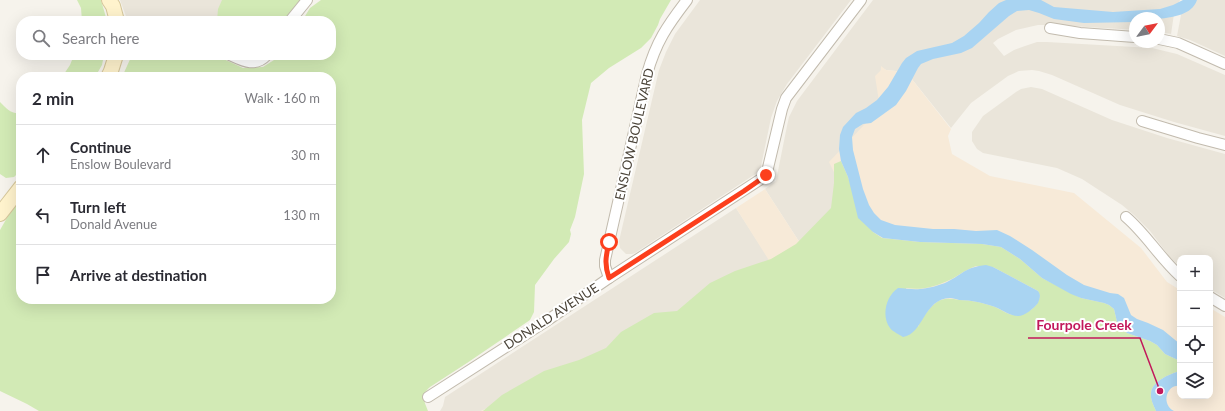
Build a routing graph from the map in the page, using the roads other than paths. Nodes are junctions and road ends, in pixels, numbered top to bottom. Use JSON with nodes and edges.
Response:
{"nodes":[{"id":1,"x":109,"y":0,"type":"edge"},
{"id":2,"x":307,"y":0,"type":"edge"},
{"id":3,"x":687,"y":0,"type":"edge"},
{"id":4,"x":861,"y":0,"type":"edge"},
{"id":5,"x":116,"y":16,"type":"edge"},
{"id":6,"x":294,"y":16,"type":"edge"},
{"id":7,"x":1050,"y":28,"type":"dead end"},
{"id":8,"x":1129,"y":37,"type":"edge"},
{"id":9,"x":1165,"y":40,"type":"edge"},
{"id":10,"x":114,"y":60,"type":"edge"},
{"id":11,"x":243,"y":60,"type":"edge"},
{"id":12,"x":260,"y":60,"type":"edge"},
{"id":13,"x":1225,"y":64,"type":"edge"},
{"id":14,"x":110,"y":72,"type":"edge"},
{"id":15,"x":1142,"y":121,"type":"dead end"},
{"id":16,"x":1225,"y":145,"type":"edge"},
{"id":17,"x":16,"y":193,"type":"edge"},
{"id":18,"x":0,"y":214,"type":"edge"},
{"id":19,"x":1126,"y":217,"type":"dead end"},
{"id":20,"x":1177,"y":273,"type":"edge"},
{"id":21,"x":609,"y":278,"type":"junction"},
{"id":22,"x":1213,"y":299,"type":"edge"},
{"id":23,"x":1225,"y":306,"type":"edge"},
{"id":24,"x":428,"y":397,"type":"dead end"}],
"edges":[{"from":1,"to":5,"type":"street"},
{"from":2,"to":6,"type":"street"},
{"from":3,"to":21,"type":"street","name":"ENSLOW BOULEVARD"},
{"from":4,"to":21,"type":"street","name":"DONALD AVENUE"},
{"from":7,"to":8,"type":"street"},
{"from":9,"to":13,"type":"street"},
{"from":10,"to":14,"type":"street"},
{"from":11,"to":12,"type":"street"},
{"from":15,"to":16,"type":"street"},
{"from":17,"to":18,"type":"street"},
{"from":19,"to":20,"type":"street"},
{"from":21,"to":24,"type":"street","name":"DONALD AVENUE"},
{"from":22,"to":23,"type":"street"}]}
